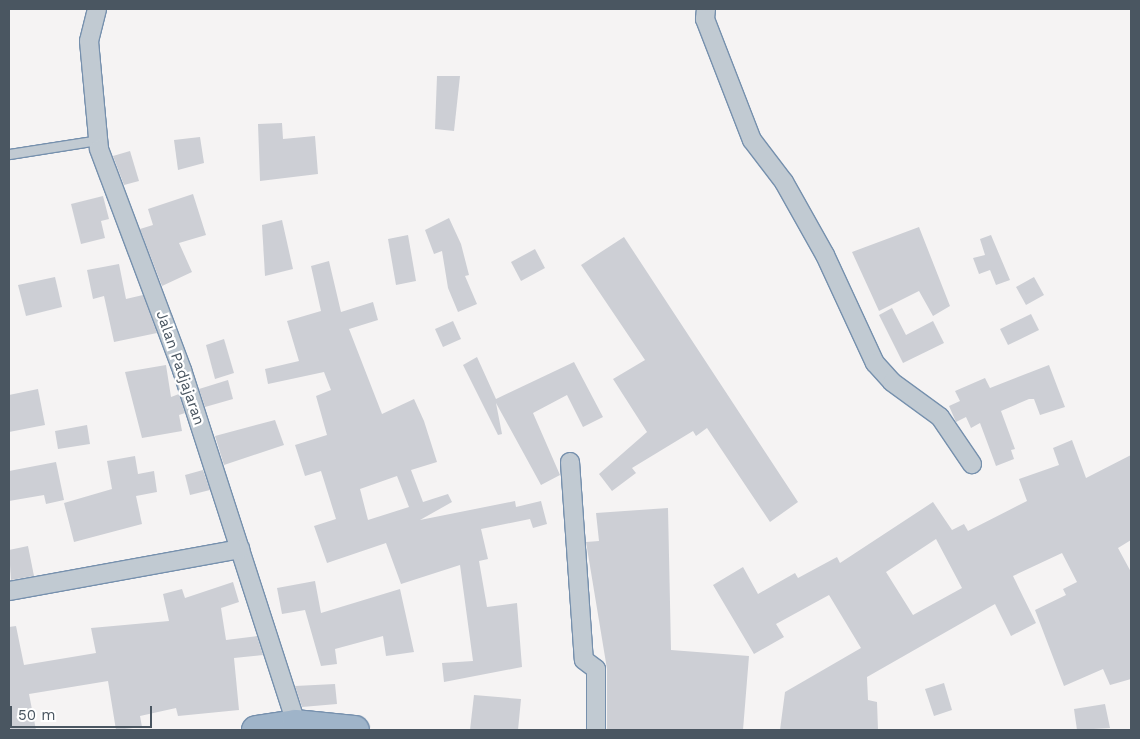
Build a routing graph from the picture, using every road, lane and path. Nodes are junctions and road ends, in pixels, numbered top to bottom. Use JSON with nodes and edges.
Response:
{"nodes":[{"id":1,"x":97,"y":9,"type":"edge"},
{"id":2,"x":706,"y":9,"type":"edge"},
{"id":3,"x":98,"y":140,"type":"junction"},
{"id":4,"x":9,"y":154,"type":"edge"},
{"id":5,"x":570,"y":462,"type":"dead end"},
{"id":6,"x":972,"y":464,"type":"dead end"},
{"id":7,"x":240,"y":549,"type":"junction"},
{"id":8,"x":9,"y":591,"type":"edge"},
{"id":9,"x":297,"y":727,"type":"edge"},
{"id":10,"x":256,"y":730,"type":"edge"},
{"id":11,"x":354,"y":730,"type":"edge"},
{"id":12,"x":596,"y":730,"type":"edge"}],
"edges":[{"from":1,"to":3,"type":"street","name":"Jalan Padjajaran"},
{"from":2,"to":6,"type":"street"},
{"from":3,"to":4,"type":"lane"},
{"from":3,"to":7,"type":"street","name":"Jalan Padjajaran"},
{"from":5,"to":12,"type":"street"},
{"from":7,"to":8,"type":"street"},
{"from":7,"to":9,"type":"street","name":"Jalan Padjajaran"},
{"from":9,"to":10,"type":"highway"},
{"from":9,"to":11,"type":"highway"}]}
